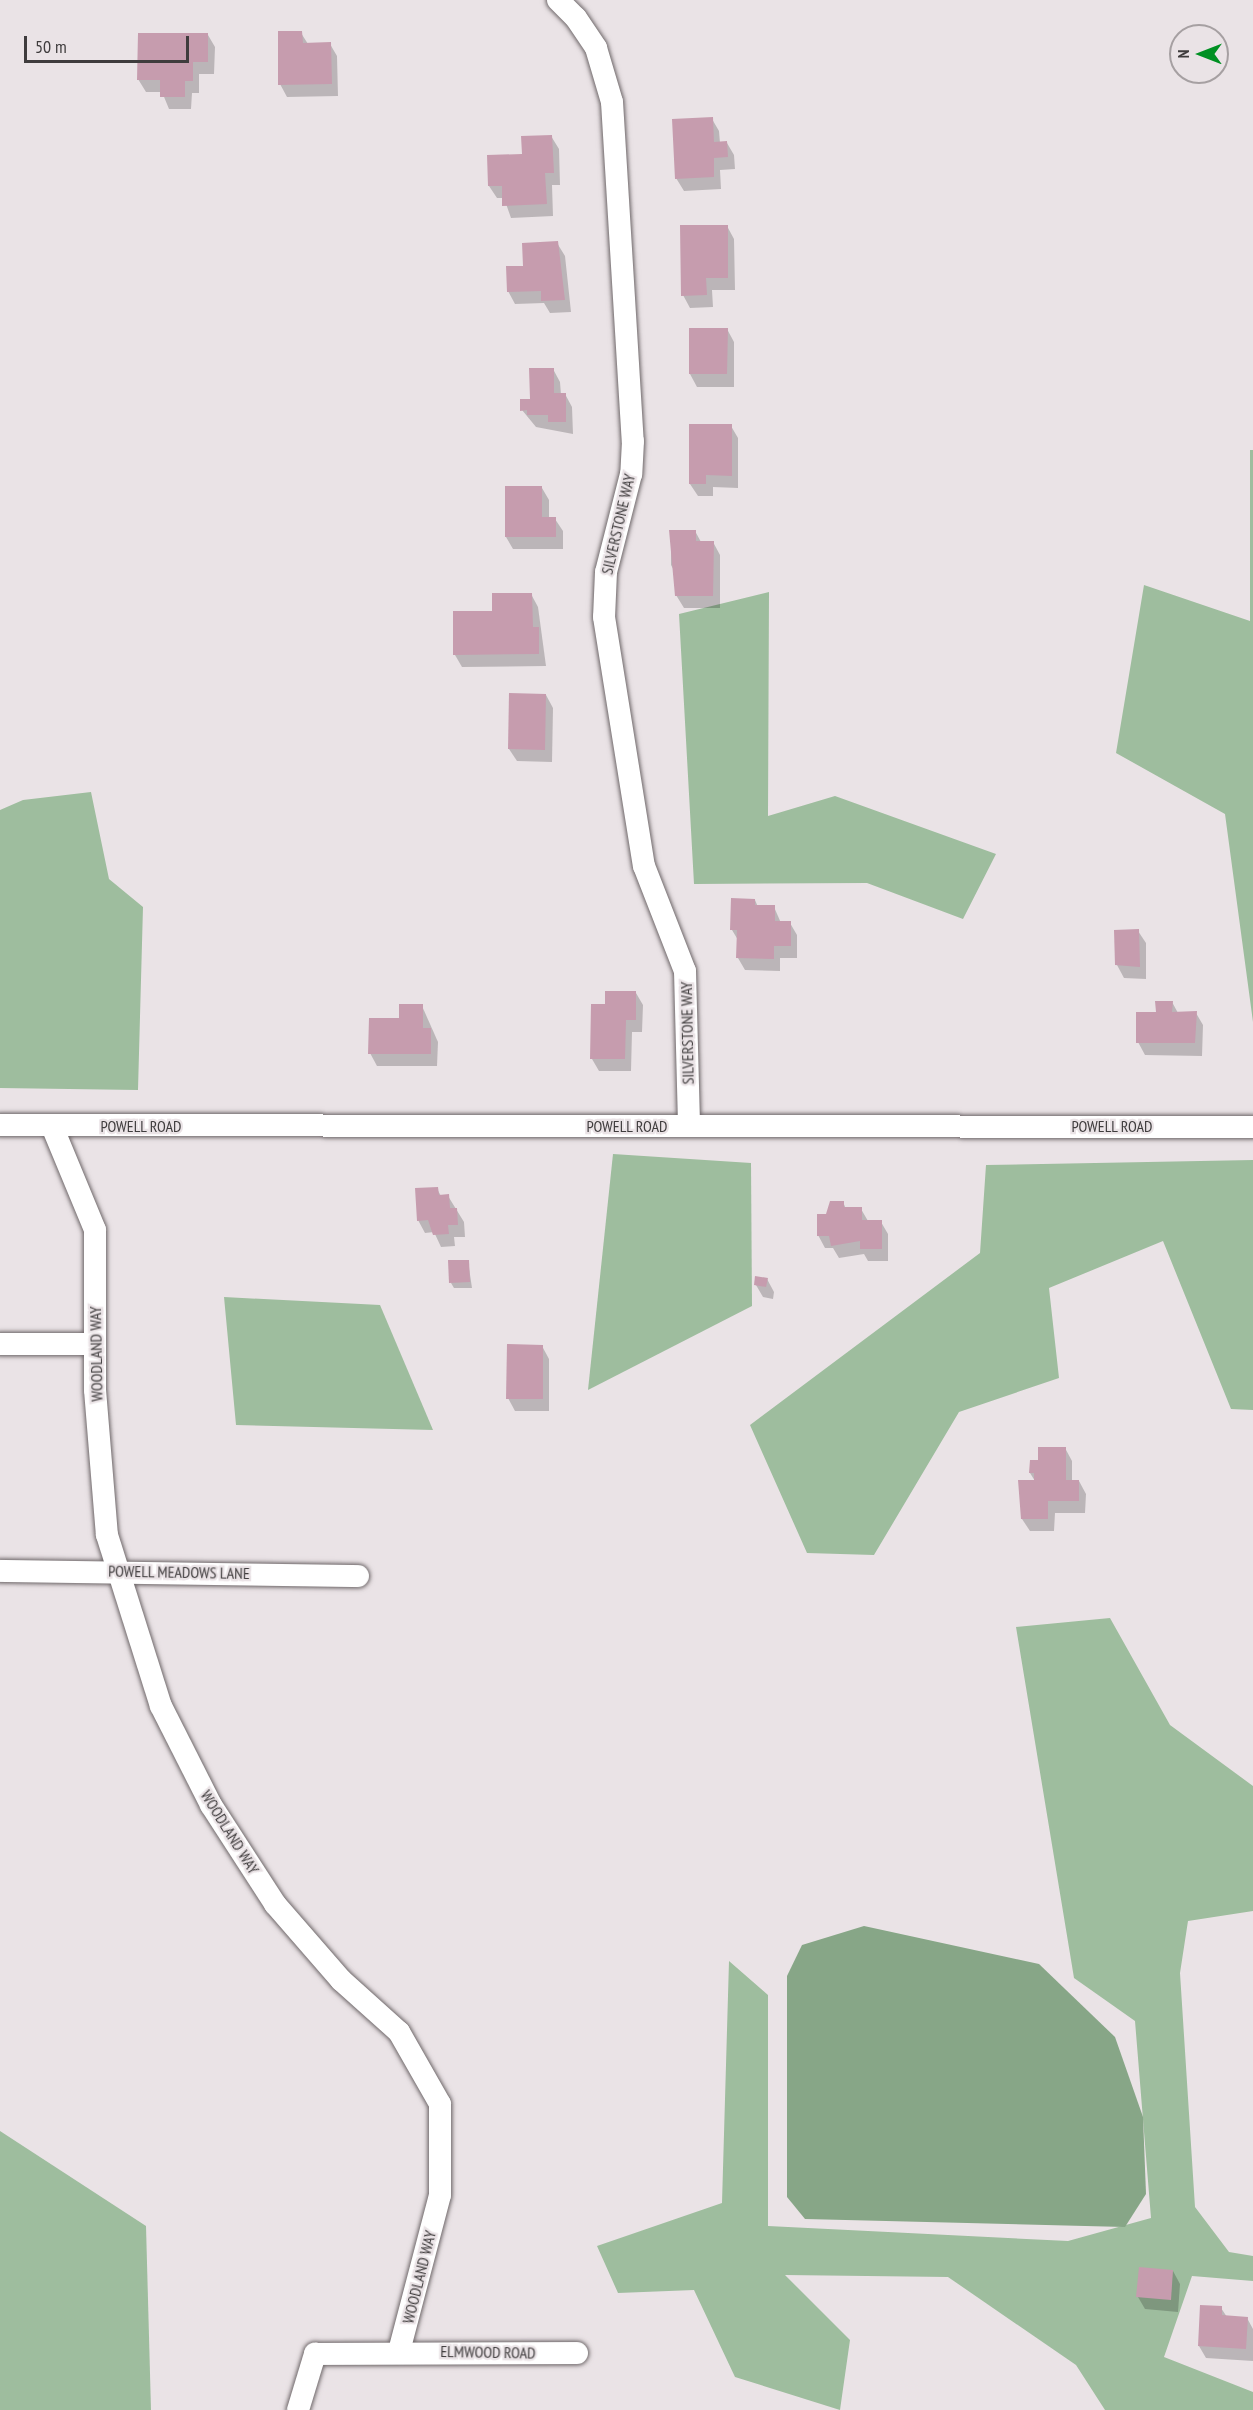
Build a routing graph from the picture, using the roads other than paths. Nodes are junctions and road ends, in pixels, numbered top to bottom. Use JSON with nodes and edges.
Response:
{"nodes":[{"id":1,"x":558,"y":0,"type":"edge"},
{"id":2,"x":0,"y":1125,"type":"edge"},
{"id":3,"x":52,"y":1126,"type":"junction"},
{"id":4,"x":689,"y":1126,"type":"junction"},
{"id":5,"x":1253,"y":1126,"type":"edge"},
{"id":6,"x":0,"y":1344,"type":"edge"},
{"id":7,"x":95,"y":1344,"type":"junction"},
{"id":8,"x":0,"y":1571,"type":"edge"},
{"id":9,"x":118,"y":1571,"type":"junction"},
{"id":10,"x":358,"y":1576,"type":"dead end"},
{"id":11,"x":399,"y":2351,"type":"junction"},
{"id":12,"x":577,"y":2353,"type":"dead end"},
{"id":13,"x":298,"y":2410,"type":"edge"}],
"edges":[{"from":1,"to":4,"type":"street","name":"SILVERSTONE WAY"},
{"from":2,"to":3,"type":"street","name":"POWELL ROAD"},
{"from":3,"to":4,"type":"street","name":"POWELL ROAD"},
{"from":3,"to":7,"type":"street","name":"WOODLAND WAY"},
{"from":4,"to":5,"type":"street","name":"POWELL ROAD"},
{"from":6,"to":7,"type":"street"},
{"from":7,"to":9,"type":"street","name":"WOODLAND WAY"},
{"from":8,"to":9,"type":"street","name":"POWELL MEADOWS LANE"},
{"from":9,"to":10,"type":"street","name":"POWELL MEADOWS LANE"},
{"from":9,"to":11,"type":"street","name":"WOODLAND WAY"},
{"from":11,"to":12,"type":"street","name":"ELMWOOD ROAD"},
{"from":11,"to":13,"type":"street"}]}
